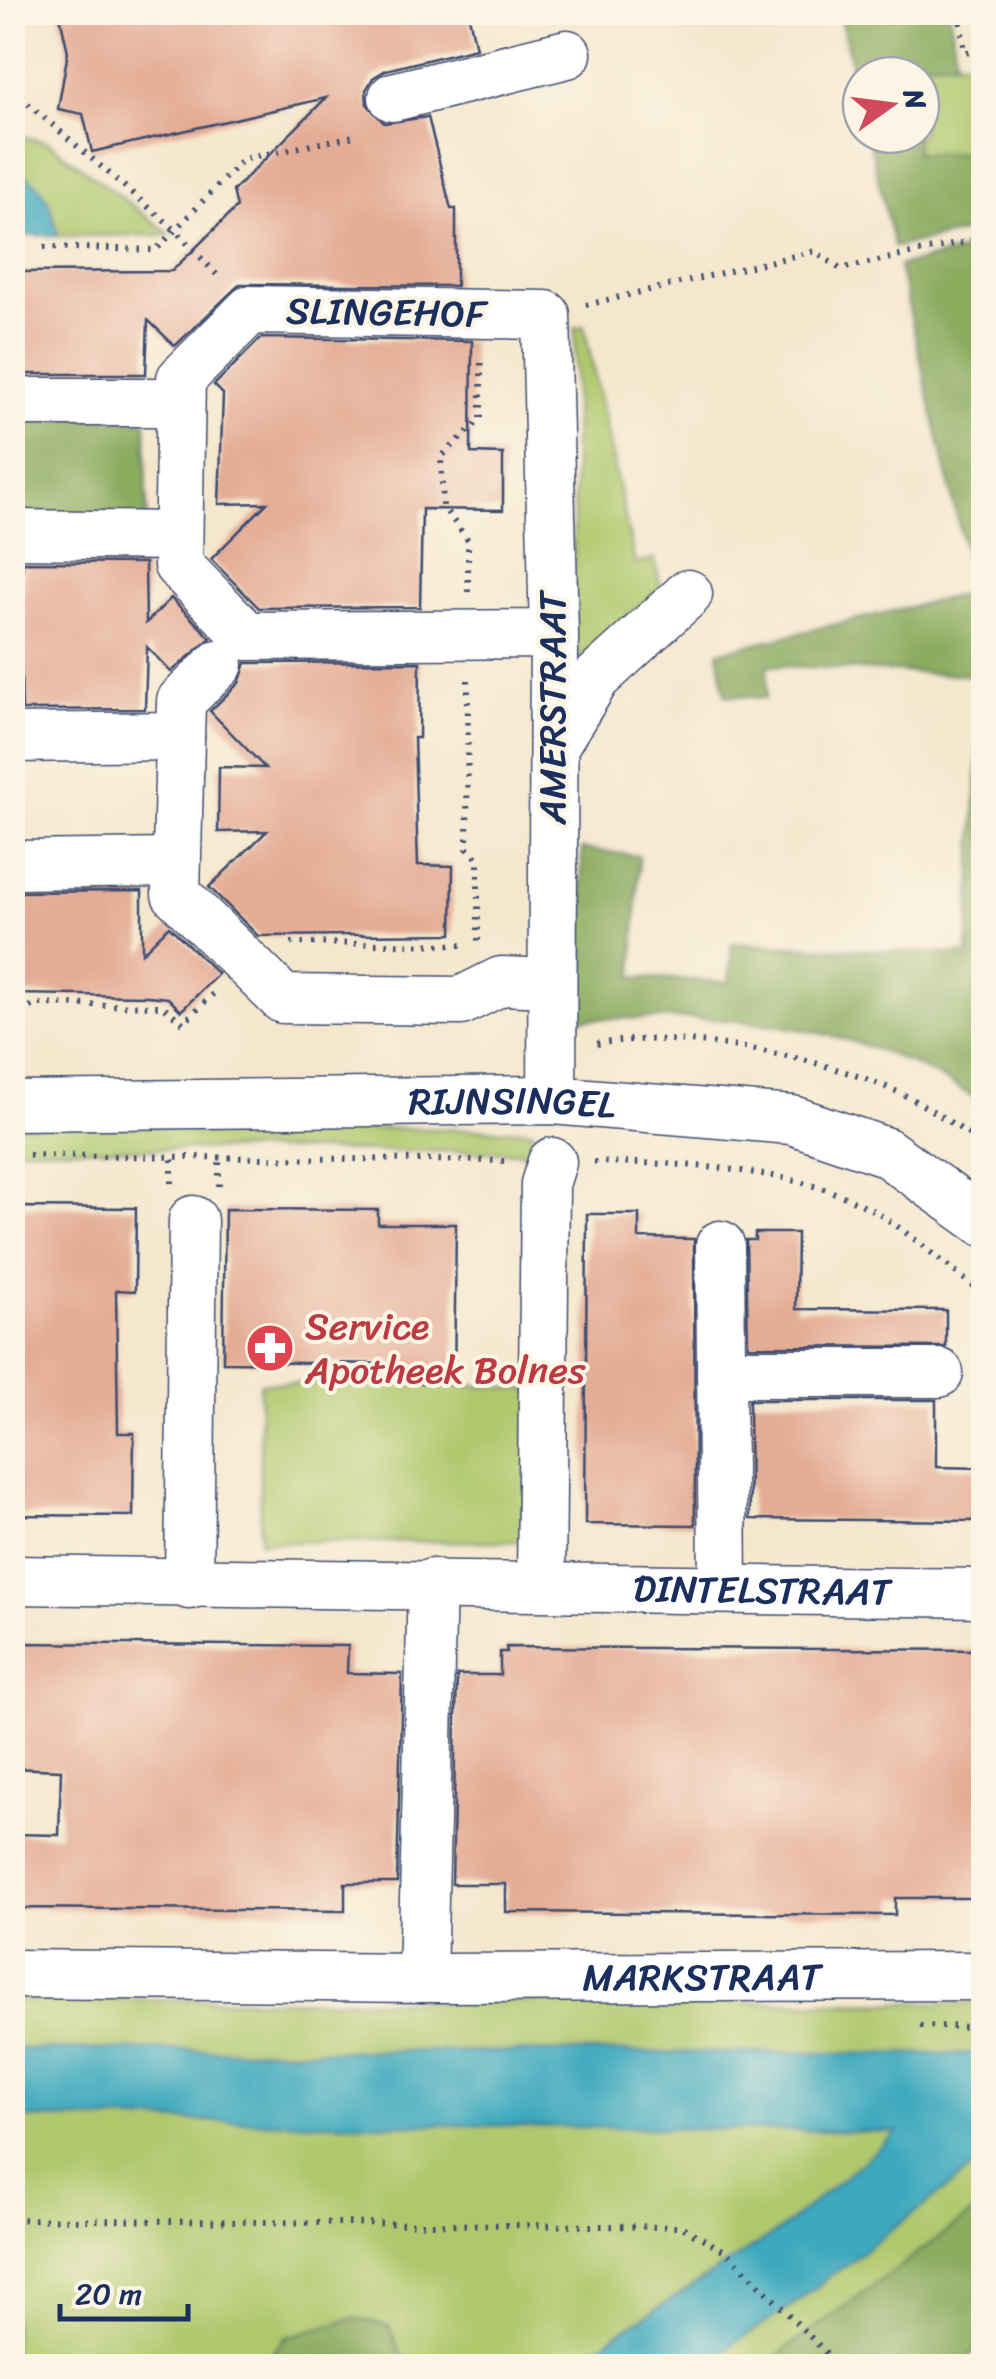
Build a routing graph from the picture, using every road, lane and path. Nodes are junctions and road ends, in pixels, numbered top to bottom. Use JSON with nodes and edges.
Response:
{"nodes":[{"id":1,"x":959,"y":12,"type":"edge"},
{"id":2,"x":984,"y":52,"type":"edge"},
{"id":3,"x":567,"y":54,"type":"dead end"},
{"id":4,"x":12,"y":90,"type":"edge"},
{"id":5,"x":393,"y":97,"type":"dead end"},
{"id":6,"x":359,"y":135,"type":"dead end"},
{"id":7,"x":984,"y":162,"type":"edge"},
{"id":8,"x":984,"y":171,"type":"edge"},
{"id":9,"x":175,"y":230,"type":"junction"},
{"id":10,"x":984,"y":238,"type":"edge"},
{"id":11,"x":44,"y":248,"type":"dead end"},
{"id":12,"x":250,"y":310,"type":"junction"},
{"id":13,"x":546,"y":316,"type":"junction"},
{"id":14,"x":12,"y":402,"type":"edge"},
{"id":15,"x":180,"y":402,"type":"junction"},
{"id":16,"x":12,"y":534,"type":"edge"},
{"id":17,"x":178,"y":536,"type":"junction"},
{"id":18,"x":688,"y":594,"type":"dead end"},
{"id":19,"x":554,"y":634,"type":"junction"},
{"id":20,"x":233,"y":650,"type":"junction"},
{"id":21,"x":180,"y":736,"type":"junction"},
{"id":22,"x":12,"y":738,"type":"edge"},
{"id":23,"x":554,"y":746,"type":"junction"},
{"id":24,"x":176,"y":863,"type":"junction"},
{"id":25,"x":12,"y":865,"type":"edge"},
{"id":26,"x":550,"y":983,"type":"junction"},
{"id":27,"x":550,"y":1053,"type":"junction"},
{"id":28,"x":552,"y":1100,"type":"junction"},
{"id":29,"x":12,"y":1106,"type":"edge"},
{"id":30,"x":984,"y":1144,"type":"edge"},
{"id":31,"x":552,"y":1162,"type":"dead end"},
{"id":32,"x":194,"y":1220,"type":"dead end"},
{"id":33,"x":984,"y":1222,"type":"edge"},
{"id":34,"x":720,"y":1246,"type":"dead end"},
{"id":35,"x":721,"y":1374,"type":"junction"},
{"id":36,"x":939,"y":1374,"type":"dead end"},
{"id":37,"x":12,"y":1580,"type":"edge"},
{"id":38,"x":432,"y":1584,"type":"junction"},
{"id":39,"x":541,"y":1585,"type":"junction"},
{"id":40,"x":190,"y":1586,"type":"junction"},
{"id":41,"x":723,"y":1588,"type":"junction"},
{"id":42,"x":984,"y":1593,"type":"edge"},
{"id":43,"x":12,"y":1974,"type":"edge"},
{"id":44,"x":984,"y":1976,"type":"edge"},
{"id":45,"x":422,"y":1978,"type":"junction"},
{"id":46,"x":12,"y":2219,"type":"edge"},
{"id":47,"x":838,"y":2366,"type":"edge"}],
"edges":[{"from":1,"to":2,"type":"path"},
{"from":3,"to":5,"type":"street"},
{"from":4,"to":9,"type":"path"},
{"from":6,"to":9,"type":"path"},
{"from":7,"to":8,"type":"path"},
{"from":9,"to":11,"type":"path"},
{"from":9,"to":12,"type":"path"},
{"from":10,"to":13,"type":"path"},
{"from":12,"to":13,"type":"street","name":"SLINGEHOF"},
{"from":12,"to":15,"type":"street","name":"SLINGEHOF"},
{"from":13,"to":19,"type":"street","name":"AMERSTRAAT"},
{"from":14,"to":15,"type":"street"},
{"from":15,"to":17,"type":"street","name":"SLINGEHOF"},
{"from":16,"to":17,"type":"street"},
{"from":17,"to":20,"type":"street","name":"SLINGEHOF"},
{"from":18,"to":23,"type":"street"},
{"from":19,"to":20,"type":"street"},
{"from":19,"to":23,"type":"street","name":"AMERSTRAAT"},
{"from":20,"to":21,"type":"street"},
{"from":21,"to":22,"type":"street"},
{"from":21,"to":24,"type":"street"},
{"from":23,"to":26,"type":"street","name":"AMERSTRAAT"},
{"from":24,"to":25,"type":"street"},
{"from":24,"to":26,"type":"street"},
{"from":26,"to":27,"type":"street","name":"AMERSTRAAT"},
{"from":27,"to":28,"type":"street","name":"AMERSTRAAT"},
{"from":27,"to":30,"type":"path","name":"RIJNSINGEL"},
{"from":28,"to":29,"type":"street","name":"RIJNSINGEL"},
{"from":28,"to":33,"type":"street","name":"RIJNSINGEL"},
{"from":31,"to":39,"type":"street"},
{"from":32,"to":40,"type":"street"},
{"from":34,"to":35,"type":"street"},
{"from":35,"to":36,"type":"street"},
{"from":35,"to":41,"type":"street"},
{"from":37,"to":40,"type":"street","name":"DINTELSTRAAT"},
{"from":38,"to":39,"type":"street","name":"DINTELSTRAAT"},
{"from":38,"to":40,"type":"street","name":"DINTELSTRAAT"},
{"from":38,"to":45,"type":"street"},
{"from":39,"to":41,"type":"street","name":"DINTELSTRAAT"},
{"from":41,"to":42,"type":"street","name":"DINTELSTRAAT"},
{"from":43,"to":45,"type":"street","name":"MARKSTRAAT"},
{"from":44,"to":45,"type":"street","name":"MARKSTRAAT"},
{"from":46,"to":47,"type":"path"}]}
